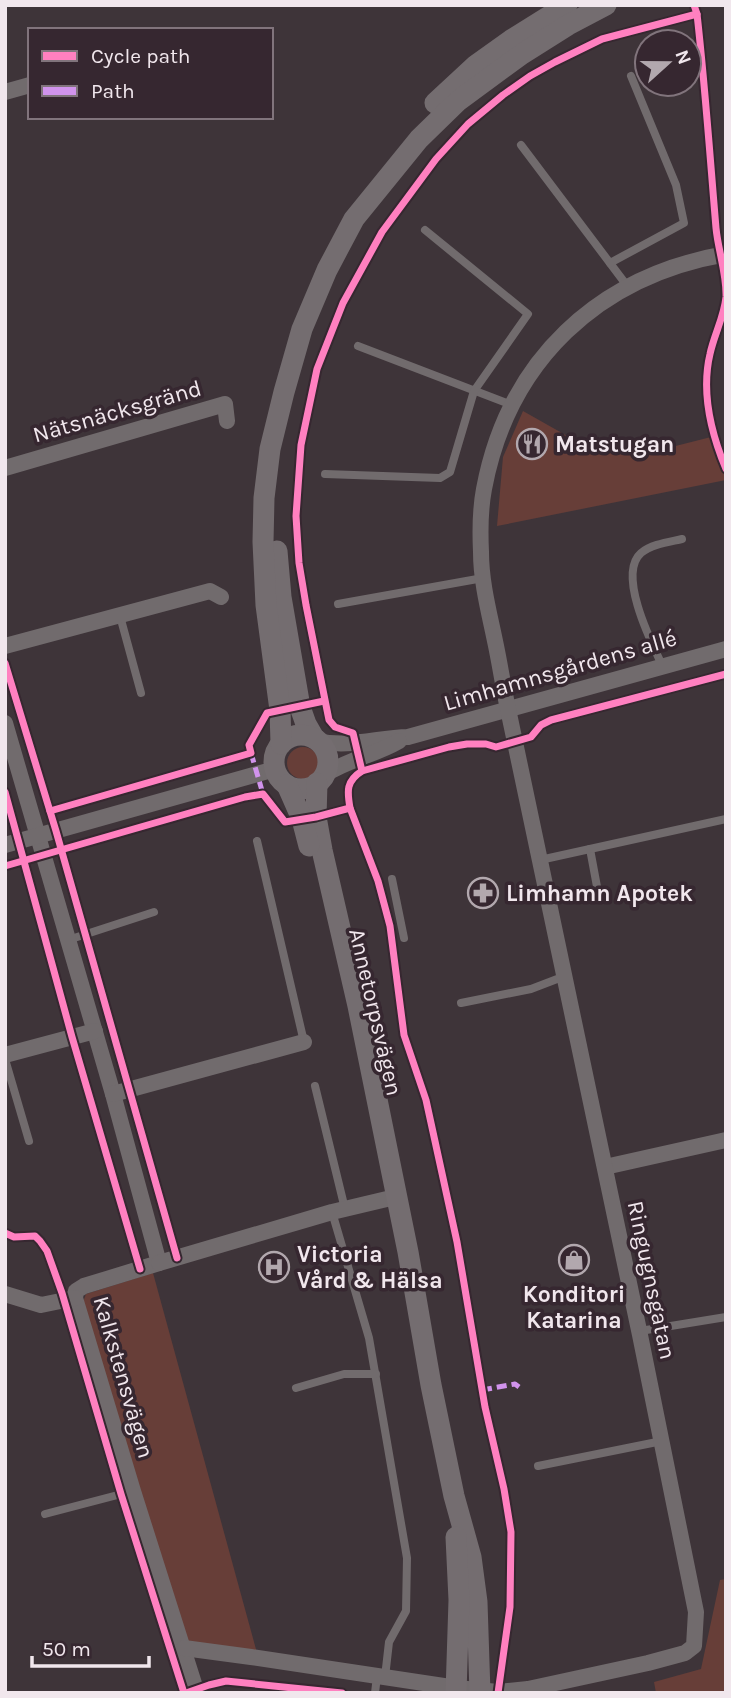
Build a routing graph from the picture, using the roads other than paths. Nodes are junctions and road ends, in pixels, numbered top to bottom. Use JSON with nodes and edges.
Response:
{"nodes":[{"id":1,"x":555,"y":5,"type":"edge"},
{"id":2,"x":567,"y":5,"type":"edge"},
{"id":3,"x":607,"y":5,"type":"edge"},
{"id":4,"x":536,"y":24,"type":"junction"},
{"id":5,"x":631,"y":76,"type":"dead end"},
{"id":6,"x":28,"y":86,"type":"edge"},
{"id":7,"x":5,"y":92,"type":"edge"},
{"id":8,"x":521,"y":145,"type":"dead end"},
{"id":9,"x":354,"y":219,"type":"junction"},
{"id":10,"x":425,"y":230,"type":"dead end"},
{"id":11,"x":726,"y":254,"type":"edge"},
{"id":12,"x":610,"y":263,"type":"junction"},
{"id":13,"x":628,"y":287,"type":"junction"},
{"id":14,"x":358,"y":346,"type":"dead end"},
{"id":15,"x":284,"y":391,"type":"junction"},
{"id":16,"x":474,"y":391,"type":"junction"},
{"id":17,"x":512,"y":405,"type":"junction"},
{"id":18,"x":227,"y":421,"type":"dead end"},
{"id":19,"x":5,"y":468,"type":"edge"},
{"id":20,"x":325,"y":474,"type":"dead end"},
{"id":21,"x":682,"y":539,"type":"dead end"},
{"id":22,"x":482,"y":578,"type":"junction"},
{"id":23,"x":221,"y":597,"type":"dead end"},
{"id":24,"x":338,"y":604,"type":"dead end"},
{"id":25,"x":120,"y":615,"type":"junction"},
{"id":26,"x":5,"y":646,"type":"edge"},
{"id":27,"x":726,"y":649,"type":"edge"},
{"id":28,"x":662,"y":665,"type":"junction"},
{"id":29,"x":141,"y":693,"type":"dead end"},
{"id":30,"x":508,"y":709,"type":"junction"},
{"id":31,"x":5,"y":723,"type":"edge"},
{"id":32,"x":408,"y":737,"type":"junction"},
{"id":33,"x":316,"y":740,"type":"junction"},
{"id":34,"x":281,"y":744,"type":"junction"},
{"id":35,"x":281,"y":777,"type":"junction"},
{"id":36,"x":321,"y":779,"type":"junction"},
{"id":37,"x":726,"y":819,"type":"edge"},
{"id":38,"x":38,"y":836,"type":"junction"},
{"id":39,"x":257,"y":841,"type":"dead end"},
{"id":40,"x":5,"y":845,"type":"edge"},
{"id":41,"x":590,"y":849,"type":"junction"},
{"id":42,"x":540,"y":860,"type":"junction"},
{"id":43,"x":392,"y":879,"type":"dead end"},
{"id":44,"x":598,"y":892,"type":"dead end"},
{"id":45,"x":154,"y":912,"type":"dead end"},
{"id":46,"x":404,"y":938,"type":"dead end"},
{"id":47,"x":68,"y":940,"type":"junction"},
{"id":48,"x":565,"y":976,"type":"junction"},
{"id":49,"x":461,"y":1003,"type":"dead end"},
{"id":50,"x":95,"y":1031,"type":"junction"},
{"id":51,"x":304,"y":1042,"type":"joint"},
{"id":52,"x":5,"y":1057,"type":"edge"},
{"id":53,"x":315,"y":1086,"type":"dead end"},
{"id":54,"x":113,"y":1094,"type":"junction"},
{"id":55,"x":726,"y":1140,"type":"edge"},
{"id":56,"x":29,"y":1141,"type":"dead end"},
{"id":57,"x":605,"y":1167,"type":"junction"},
{"id":58,"x":391,"y":1198,"type":"junction"},
{"id":59,"x":339,"y":1211,"type":"junction"},
{"id":60,"x":408,"y":1252,"type":"junction"},
{"id":61,"x":159,"y":1263,"type":"junction"},
{"id":62,"x":5,"y":1294,"type":"edge"},
{"id":63,"x":75,"y":1298,"type":"junction"},
{"id":64,"x":726,"y":1317,"type":"edge"},
{"id":65,"x":640,"y":1331,"type":"junction"},
{"id":66,"x":376,"y":1374,"type":"junction"},
{"id":67,"x":296,"y":1388,"type":"dead end"},
{"id":68,"x":662,"y":1441,"type":"junction"},
{"id":69,"x":538,"y":1466,"type":"dead end"},
{"id":70,"x":133,"y":1491,"type":"junction"},
{"id":71,"x":454,"y":1496,"type":"junction"},
{"id":72,"x":44,"y":1514,"type":"dead end"},
{"id":73,"x":184,"y":1648,"type":"junction"},
{"id":74,"x":381,"y":1677,"type":"junction"},
{"id":75,"x":456,"y":1691,"type":"edge"},
{"id":76,"x":480,"y":1692,"type":"edge"},
{"id":77,"x":197,"y":1693,"type":"edge"},
{"id":78,"x":375,"y":1693,"type":"edge"}],
"edges":[{"from":1,"to":4,"type":"main road"},
{"from":2,"to":4,"type":"main road"},
{"from":3,"to":9,"type":"main road","name":"Annetorpsvägen"},
{"from":4,"to":9,"type":"main road"},
{"from":5,"to":12,"type":"lane"},
{"from":6,"to":7,"type":"street"},
{"from":8,"to":12,"type":"lane"},
{"from":9,"to":15,"type":"main road","name":"Annetorpsvägen"},
{"from":10,"to":16,"type":"lane"},
{"from":11,"to":13,"type":"street","name":"Ringugnsgatan"},
{"from":12,"to":13,"type":"lane"},
{"from":13,"to":17,"type":"street","name":"Ringugnsgatan"},
{"from":14,"to":16,"type":"lane"},
{"from":15,"to":33,"type":"main road","name":"Annetorpsvägen"},
{"from":15,"to":34,"type":"main road","name":"Annetorpsvägen"},
{"from":16,"to":17,"type":"lane"},
{"from":16,"to":20,"type":"lane"},
{"from":17,"to":22,"type":"street","name":"Ringugnsgatan"},
{"from":18,"to":19,"type":"street","name":"Nätsnäcksgränd"},
{"from":21,"to":28,"type":"lane"},
{"from":22,"to":24,"type":"lane"},
{"from":22,"to":30,"type":"street","name":"Ringugnsgatan"},
{"from":23,"to":25,"type":"street"},
{"from":25,"to":26,"type":"street"},
{"from":25,"to":29,"type":"lane"},
{"from":27,"to":28,"type":"street","name":"Limhamnsgårdens allé"},
{"from":28,"to":30,"type":"street","name":"Limhamnsgårdens allé"},
{"from":30,"to":32,"type":"street","name":"Limhamnsgårdens allé"},
{"from":30,"to":42,"type":"street","name":"Ringugnsgatan"},
{"from":31,"to":38,"type":"street"},
{"from":32,"to":33,"type":"street","name":"Limhamnsgårdens allé"},
{"from":32,"to":36,"type":"street","name":"Limhamnsgårdens allé"},
{"from":33,"to":34,"type":"main road"},
{"from":33,"to":36,"type":"main road","name":"Annetorpsvägen"},
{"from":34,"to":35,"type":"main road","name":"Annetorpsvägen"},
{"from":35,"to":36,"type":"main road"},
{"from":35,"to":38,"type":"street"},
{"from":35,"to":58,"type":"main road","name":"Annetorpsvägen"},
{"from":36,"to":60,"type":"main road","name":"Annetorpsvägen"},
{"from":37,"to":41,"type":"lane"},
{"from":38,"to":40,"type":"street"},
{"from":38,"to":47,"type":"street"},
{"from":39,"to":51,"type":"lane"},
{"from":41,"to":42,"type":"lane"},
{"from":41,"to":44,"type":"lane"},
{"from":42,"to":48,"type":"street","name":"Ringugnsgatan"},
{"from":43,"to":46,"type":"lane"},
{"from":45,"to":47,"type":"lane"},
{"from":47,"to":50,"type":"street"},
{"from":48,"to":49,"type":"lane"},
{"from":48,"to":57,"type":"street","name":"Ringugnsgatan"},
{"from":50,"to":52,"type":"street"},
{"from":50,"to":54,"type":"street"},
{"from":51,"to":54,"type":"street"},
{"from":52,"to":56,"type":"lane"},
{"from":53,"to":59,"type":"lane"},
{"from":54,"to":61,"type":"street"},
{"from":55,"to":57,"type":"street"},
{"from":57,"to":65,"type":"street","name":"Ringugnsgatan"},
{"from":58,"to":59,"type":"street","name":"Kalkstensvägen"},
{"from":58,"to":60,"type":"main road","name":"Annetorpsvägen"},
{"from":59,"to":61,"type":"street","name":"Kalkstensvägen"},
{"from":59,"to":66,"type":"lane"},
{"from":60,"to":71,"type":"main road","name":"Annetorpsvägen"},
{"from":61,"to":63,"type":"street","name":"Kalkstensvägen"},
{"from":62,"to":63,"type":"street"},
{"from":63,"to":70,"type":"street","name":"Kalkstensvägen"},
{"from":64,"to":65,"type":"lane"},
{"from":65,"to":68,"type":"street","name":"Ringugnsgatan"},
{"from":66,"to":67,"type":"lane"},
{"from":66,"to":74,"type":"lane"},
{"from":68,"to":69,"type":"lane"},
{"from":68,"to":76,"type":"street","name":"Ringugnsgatan"},
{"from":70,"to":72,"type":"lane"},
{"from":70,"to":73,"type":"street","name":"Kalkstensvägen"},
{"from":71,"to":75,"type":"main road","name":"Annetorpsvägen"},
{"from":71,"to":76,"type":"main road","name":"Annetorpsvägen"},
{"from":73,"to":74,"type":"street"},
{"from":73,"to":77,"type":"street","name":"Kalkstensvägen"},
{"from":74,"to":75,"type":"street"},
{"from":74,"to":78,"type":"lane"},
{"from":75,"to":76,"type":"street"}]}
